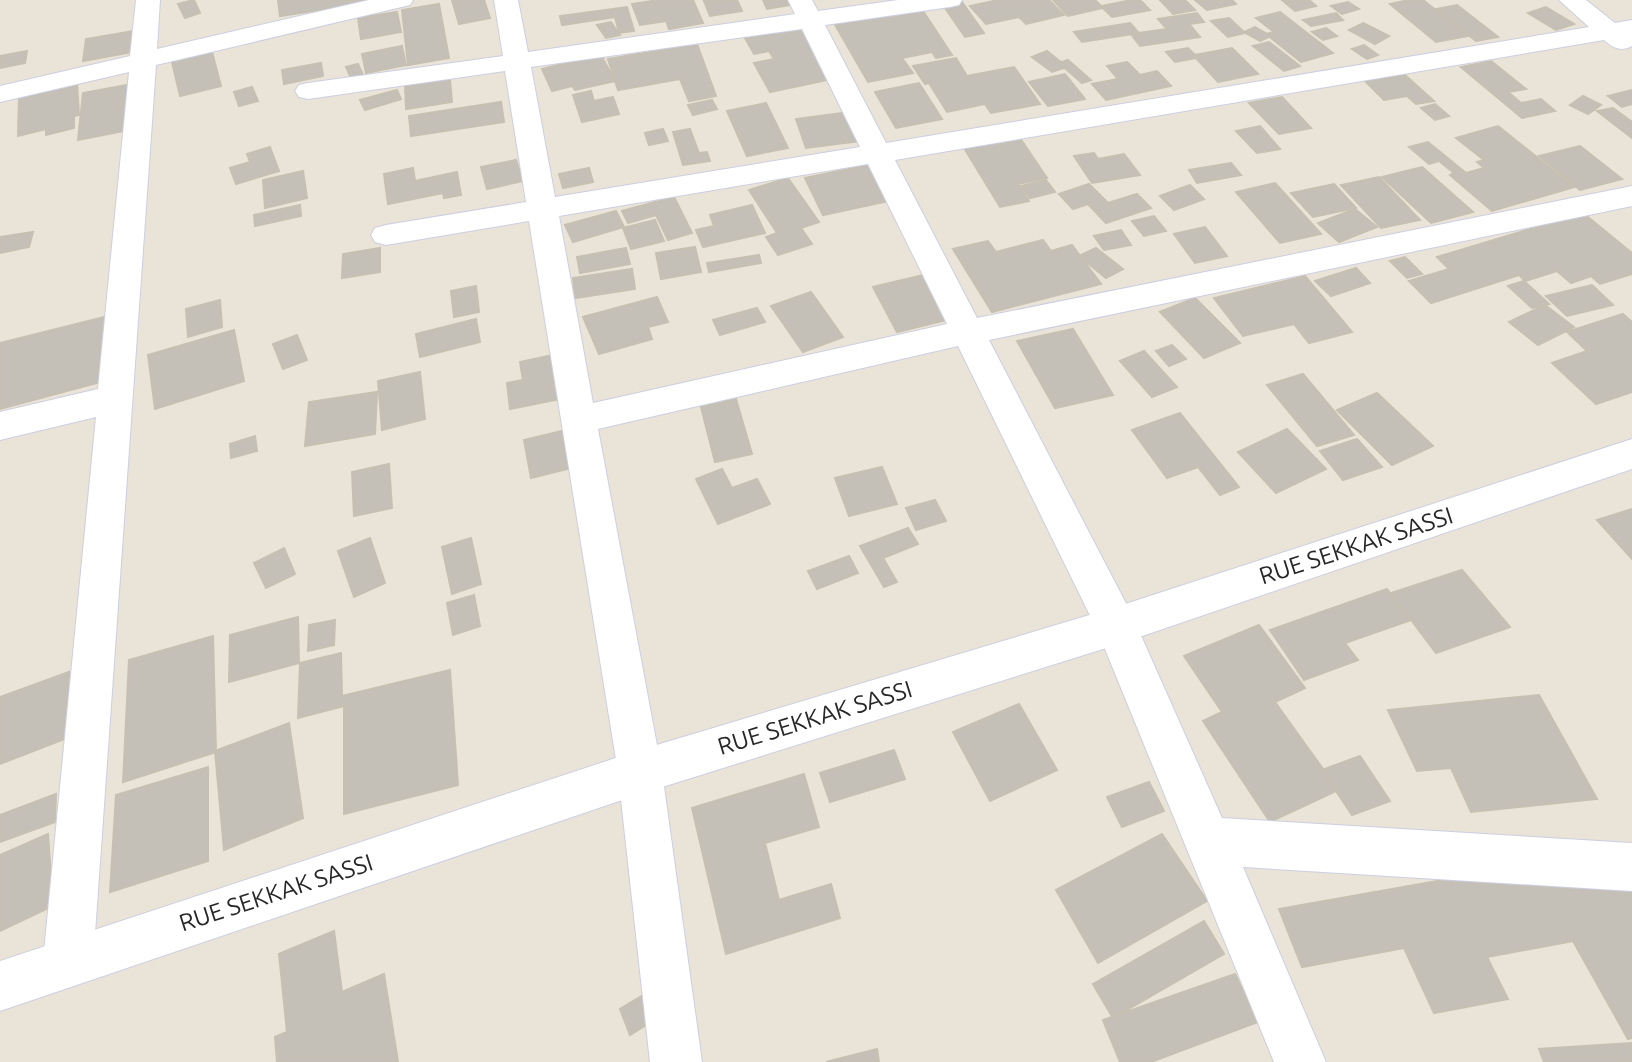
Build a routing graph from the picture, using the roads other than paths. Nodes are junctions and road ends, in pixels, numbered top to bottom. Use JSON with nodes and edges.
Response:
{"nodes":[{"id":1,"x":148,"y":0,"type":"edge"},
{"id":2,"x":401,"y":0,"type":"edge"},
{"id":3,"x":506,"y":0,"type":"edge"},
{"id":4,"x":950,"y":0,"type":"edge"},
{"id":5,"x":1571,"y":0,"type":"edge"},
{"id":6,"x":805,"y":10,"type":"edge"},
{"id":7,"x":1621,"y":30,"type":"edge"},
{"id":8,"x":1632,"y":50,"type":"edge"},
{"id":9,"x":143,"y":60,"type":"junction"},
{"id":10,"x":516,"y":60,"type":"junction"},
{"id":11,"x":307,"y":91,"type":"dead end"},
{"id":12,"x":0,"y":94,"type":"edge"},
{"id":13,"x":878,"y":155,"type":"junction"},
{"id":14,"x":1632,"y":196,"type":"edge"},
{"id":15,"x":541,"y":209,"type":"junction"},
{"id":16,"x":386,"y":235,"type":"dead end"},
{"id":17,"x":967,"y":332,"type":"junction"},
{"id":18,"x":115,"y":399,"type":"junction"},
{"id":19,"x":578,"y":420,"type":"junction"},
{"id":20,"x":0,"y":426,"type":"edge"},
{"id":21,"x":1632,"y":454,"type":"edge"},
{"id":22,"x":1116,"y":626,"type":"junction"},
{"id":23,"x":639,"y":772,"type":"junction"},
{"id":24,"x":1208,"y":841,"type":"junction"},
{"id":25,"x":1632,"y":867,"type":"edge"},
{"id":26,"x":68,"y":962,"type":"junction"},
{"id":27,"x":0,"y":986,"type":"edge"},
{"id":28,"x":676,"y":1062,"type":"edge"},
{"id":29,"x":1300,"y":1062,"type":"edge"}],
"edges":[{"from":1,"to":9,"type":"street"},
{"from":2,"to":9,"type":"street"},
{"from":3,"to":10,"type":"street"},
{"from":4,"to":6,"type":"street"},
{"from":5,"to":7,"type":"street"},
{"from":6,"to":10,"type":"street"},
{"from":6,"to":13,"type":"street"},
{"from":7,"to":8,"type":"street"},
{"from":7,"to":13,"type":"street"},
{"from":9,"to":12,"type":"street"},
{"from":9,"to":18,"type":"street"},
{"from":10,"to":11,"type":"street"},
{"from":10,"to":15,"type":"street"},
{"from":13,"to":15,"type":"street"},
{"from":13,"to":17,"type":"street"},
{"from":14,"to":17,"type":"street"},
{"from":15,"to":16,"type":"street"},
{"from":15,"to":19,"type":"street"},
{"from":17,"to":19,"type":"street"},
{"from":17,"to":22,"type":"street"},
{"from":18,"to":20,"type":"street"},
{"from":18,"to":26,"type":"street"},
{"from":19,"to":23,"type":"street"},
{"from":21,"to":22,"type":"street","name":"RUE SEKKAK SASSI"},
{"from":22,"to":23,"type":"street","name":"RUE SEKKAK SASSI"},
{"from":22,"to":24,"type":"street"},
{"from":23,"to":26,"type":"street","name":"RUE SEKKAK SASSI"},
{"from":23,"to":28,"type":"street"},
{"from":24,"to":25,"type":"street"},
{"from":24,"to":29,"type":"street"},
{"from":26,"to":27,"type":"street","name":"RUE SEKKAK SASSI"}]}
